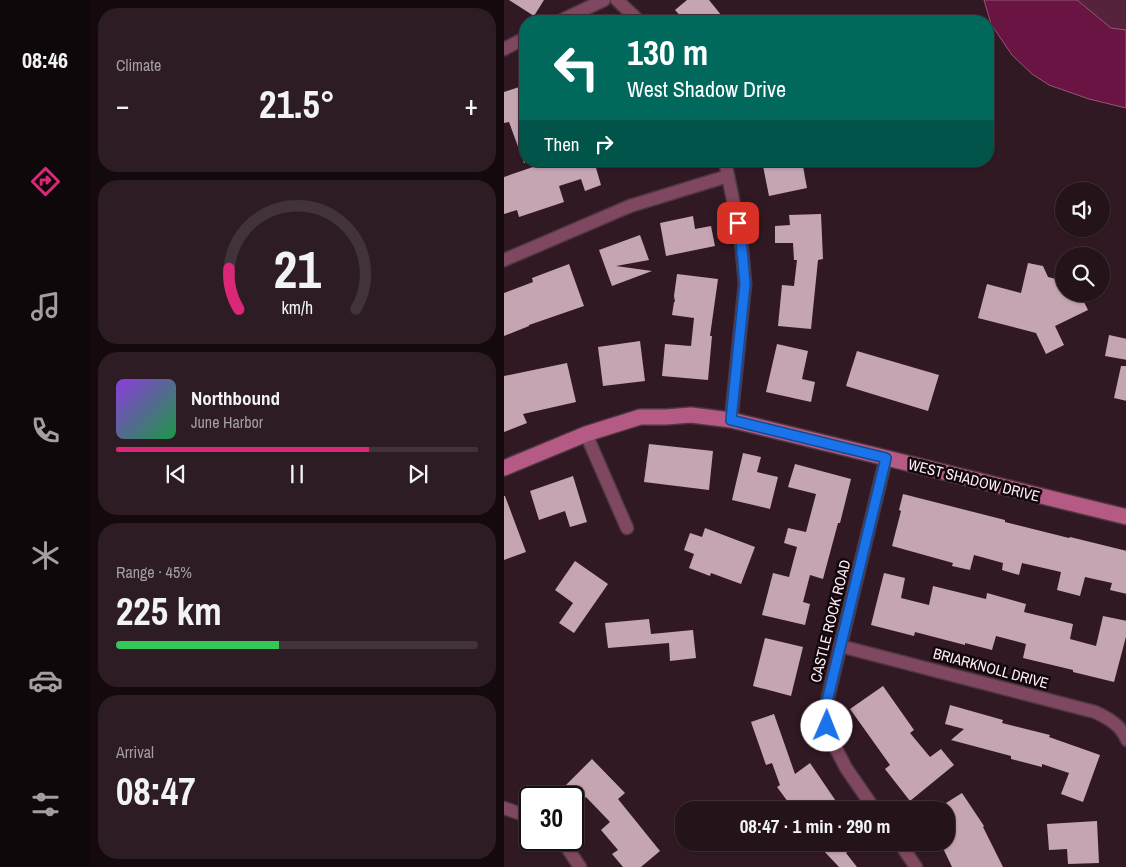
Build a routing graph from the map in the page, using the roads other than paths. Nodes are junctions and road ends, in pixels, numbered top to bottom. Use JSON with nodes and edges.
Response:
{"nodes":[{"id":1,"x":604,"y":0,"type":"edge"},
{"id":2,"x":617,"y":0,"type":"edge"},
{"id":3,"x":573,"y":15,"type":"edge"},
{"id":4,"x":633,"y":15,"type":"edge"},
{"id":5,"x":519,"y":41,"type":"edge"},
{"id":6,"x":504,"y":49,"type":"edge"},
{"id":7,"x":726,"y":167,"type":"edge"},
{"id":8,"x":728,"y":176,"type":"junction"},
{"id":9,"x":504,"y":260,"type":"edge"},
{"id":10,"x":731,"y":420,"type":"junction"},
{"id":11,"x":586,"y":434,"type":"junction"},
{"id":12,"x":886,"y":458,"type":"junction"},
{"id":13,"x":504,"y":468,"type":"edge"},
{"id":14,"x":1126,"y":517,"type":"edge"},
{"id":15,"x":627,"y":528,"type":"dead end"},
{"id":16,"x":840,"y":646,"type":"junction"},
{"id":17,"x":1126,"y":739,"type":"edge"},
{"id":18,"x":870,"y":801,"type":"edge"},
{"id":19,"x":504,"y":808,"type":"edge"},
{"id":20,"x":519,"y":813,"type":"edge"},
{"id":21,"x":569,"y":851,"type":"edge"},
{"id":22,"x":905,"y":851,"type":"edge"},
{"id":23,"x":580,"y":867,"type":"edge"},
{"id":24,"x":916,"y":867,"type":"edge"}],
"edges":[{"from":1,"to":3,"type":"street"},
{"from":2,"to":4,"type":"street"},
{"from":5,"to":6,"type":"street"},
{"from":7,"to":8,"type":"street"},
{"from":8,"to":9,"type":"street"},
{"from":8,"to":10,"type":"street"},
{"from":10,"to":11,"type":"street","name":"WEST SHADOW DRIVE"},
{"from":10,"to":12,"type":"street","name":"WEST SHADOW DRIVE"},
{"from":11,"to":13,"type":"street","name":"WEST SHADOW DRIVE"},
{"from":11,"to":15,"type":"street"},
{"from":12,"to":14,"type":"street","name":"WEST SHADOW DRIVE"},
{"from":12,"to":16,"type":"street","name":"CASTLE ROCK ROAD"},
{"from":16,"to":17,"type":"street","name":"BRIARKNOLL DRIVE"},
{"from":16,"to":18,"type":"street","name":"CASTLE ROCK ROAD"},
{"from":19,"to":20,"type":"street"},
{"from":21,"to":23,"type":"street"},
{"from":22,"to":24,"type":"street"}]}
